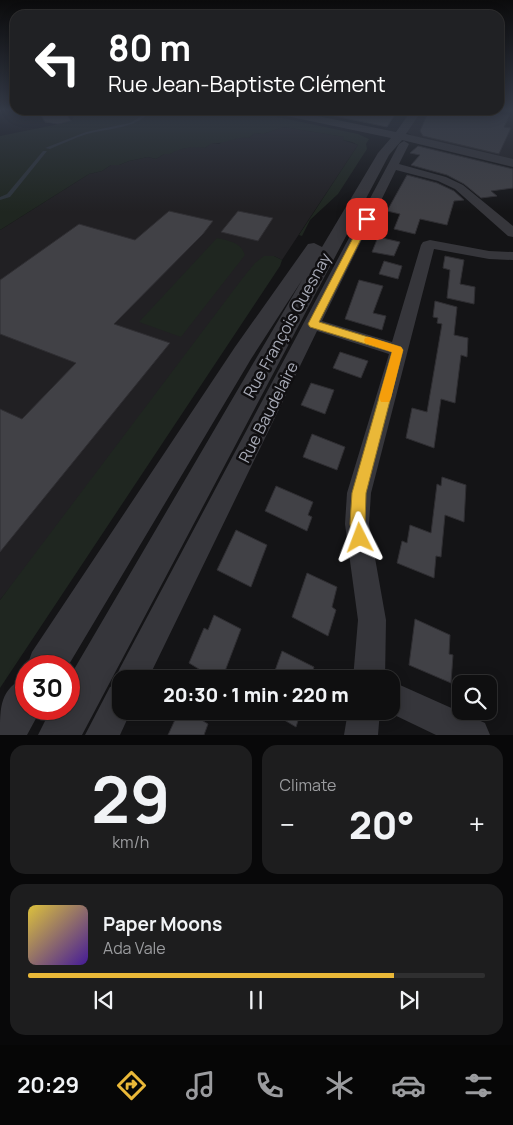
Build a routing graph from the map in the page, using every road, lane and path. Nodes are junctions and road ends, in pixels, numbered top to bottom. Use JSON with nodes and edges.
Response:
{"nodes":[{"id":1,"x":394,"y":144,"type":"edge"},
{"id":2,"x":395,"y":144,"type":"edge"},
{"id":3,"x":400,"y":144,"type":"edge"},
{"id":4,"x":422,"y":144,"type":"edge"},
{"id":5,"x":513,"y":163,"type":"edge"},
{"id":6,"x":394,"y":166,"type":"junction"},
{"id":7,"x":513,"y":233,"type":"edge"},
{"id":8,"x":513,"y":256,"type":"edge"},
{"id":9,"x":313,"y":324,"type":"junction"},
{"id":10,"x":398,"y":350,"type":"junction"},
{"id":11,"x":53,"y":655,"type":"edge"},
{"id":12,"x":137,"y":670,"type":"edge"},
{"id":13,"x":369,"y":670,"type":"edge"},
{"id":14,"x":400,"y":701,"type":"edge"},
{"id":15,"x":15,"y":715,"type":"edge"},
{"id":16,"x":112,"y":716,"type":"edge"},
{"id":17,"x":363,"y":720,"type":"edge"},
{"id":18,"x":3,"y":735,"type":"edge"},
{"id":19,"x":59,"y":735,"type":"edge"},
{"id":20,"x":102,"y":735,"type":"edge"},
{"id":21,"x":361,"y":735,"type":"edge"},
{"id":22,"x":473,"y":735,"type":"edge"}],
"edges":[{"from":1,"to":11,"type":"street","name":"Rue François Quesnay"},
{"from":2,"to":19,"type":"street","name":"Rue François Quesnay"},
{"from":3,"to":6,"type":"street","name":"Rue Baudelaire"},
{"from":4,"to":5,"type":"street"},
{"from":6,"to":7,"type":"street"},
{"from":6,"to":9,"type":"street","name":"Rue Baudelaire"},
{"from":8,"to":10,"type":"street"},
{"from":9,"to":10,"type":"street"},
{"from":9,"to":12,"type":"street","name":"Rue Baudelaire"},
{"from":10,"to":13,"type":"street"},
{"from":14,"to":22,"type":"street"},
{"from":15,"to":18,"type":"street"},
{"from":16,"to":20,"type":"street"},
{"from":17,"to":21,"type":"street"}]}
